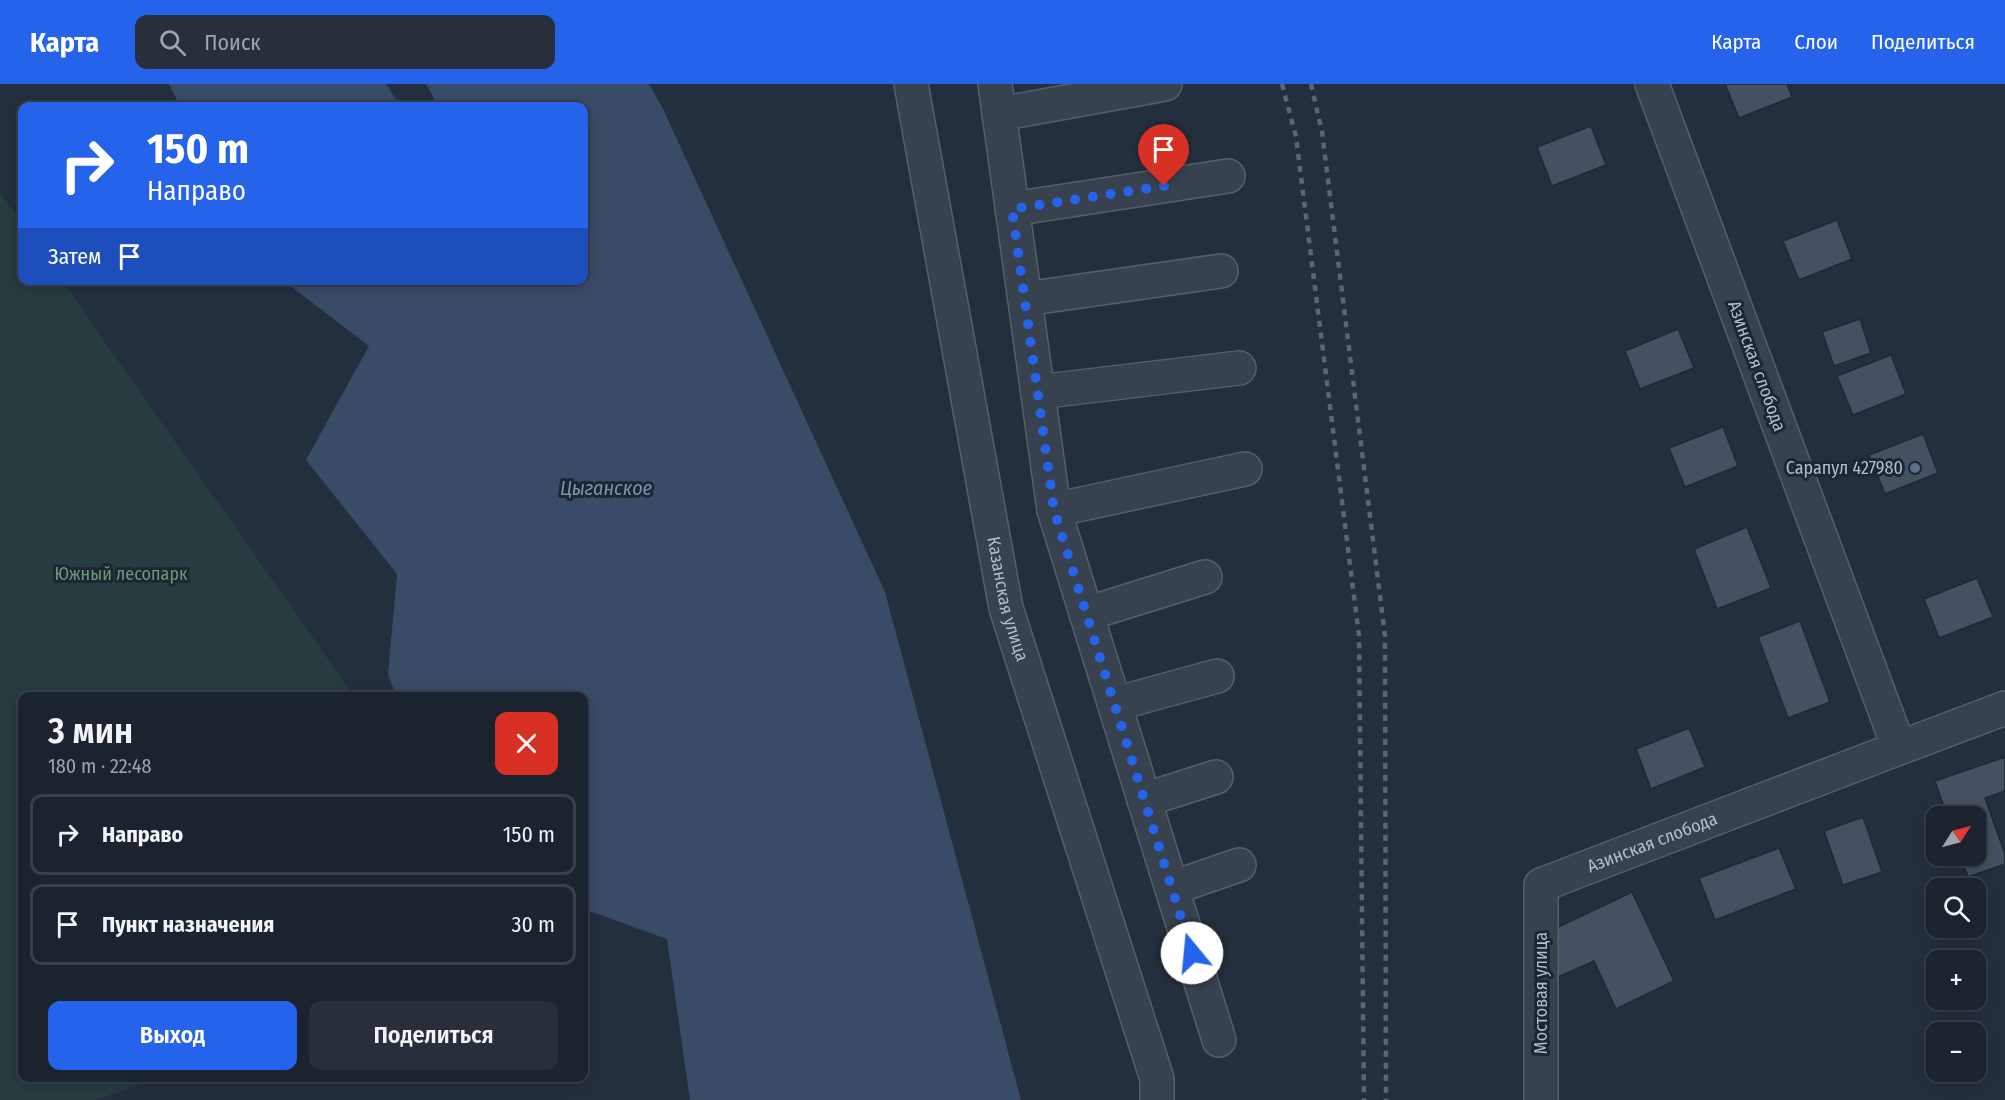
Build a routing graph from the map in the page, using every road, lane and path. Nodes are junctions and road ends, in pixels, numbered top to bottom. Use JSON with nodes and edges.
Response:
{"nodes":[{"id":1,"x":911,"y":84,"type":"edge"},
{"id":2,"x":1165,"y":84,"type":"edge"},
{"id":3,"x":1652,"y":84,"type":"edge"},
{"id":4,"x":997,"y":99,"type":"edge"},
{"id":5,"x":1228,"y":176,"type":"dead end"},
{"id":6,"x":1012,"y":209,"type":"junction"},
{"id":7,"x":1221,"y":271,"type":"dead end"},
{"id":8,"x":1025,"y":299,"type":"junction"},
{"id":9,"x":1239,"y":368,"type":"dead end"},
{"id":10,"x":1038,"y":392,"type":"junction"},
{"id":11,"x":1245,"y":469,"type":"dead end"},
{"id":12,"x":1054,"y":510,"type":"junction"},
{"id":13,"x":1205,"y":577,"type":"dead end"},
{"id":14,"x":1086,"y":614,"type":"junction"},
{"id":15,"x":1216,"y":676,"type":"dead end"},
{"id":16,"x":1114,"y":704,"type":"junction"},
{"id":17,"x":2005,"y":708,"type":"edge"},
{"id":18,"x":1899,"y":748,"type":"junction"},
{"id":19,"x":1216,"y":777,"type":"dead end"},
{"id":20,"x":1144,"y":800,"type":"junction"},
{"id":21,"x":1239,"y":865,"type":"dead end"},
{"id":22,"x":1540,"y":885,"type":"joint"},
{"id":23,"x":1172,"y":888,"type":"junction"},
{"id":24,"x":1219,"y":1040,"type":"dead end"},
{"id":25,"x":1157,"y":1100,"type":"edge"},
{"id":26,"x":1541,"y":1100,"type":"edge"}],
"edges":[{"from":1,"to":25,"type":"street","name":"Казанская улица"},
{"from":2,"to":4,"type":"street"},
{"from":3,"to":18,"type":"street","name":"Азинская слобода"},
{"from":4,"to":6,"type":"street"},
{"from":5,"to":6,"type":"street"},
{"from":6,"to":8,"type":"street"},
{"from":7,"to":8,"type":"street"},
{"from":8,"to":10,"type":"street"},
{"from":9,"to":10,"type":"street"},
{"from":10,"to":12,"type":"street"},
{"from":11,"to":12,"type":"street"},
{"from":12,"to":14,"type":"street"},
{"from":13,"to":14,"type":"street"},
{"from":14,"to":16,"type":"street"},
{"from":15,"to":16,"type":"street"},
{"from":16,"to":20,"type":"street"},
{"from":17,"to":18,"type":"street","name":"Азинская слобода"},
{"from":18,"to":22,"type":"street","name":"Азинская слобода"},
{"from":19,"to":20,"type":"street"},
{"from":20,"to":23,"type":"street"},
{"from":21,"to":23,"type":"street"},
{"from":22,"to":26,"type":"street","name":"Мостовая улица"},
{"from":23,"to":24,"type":"street"}]}
